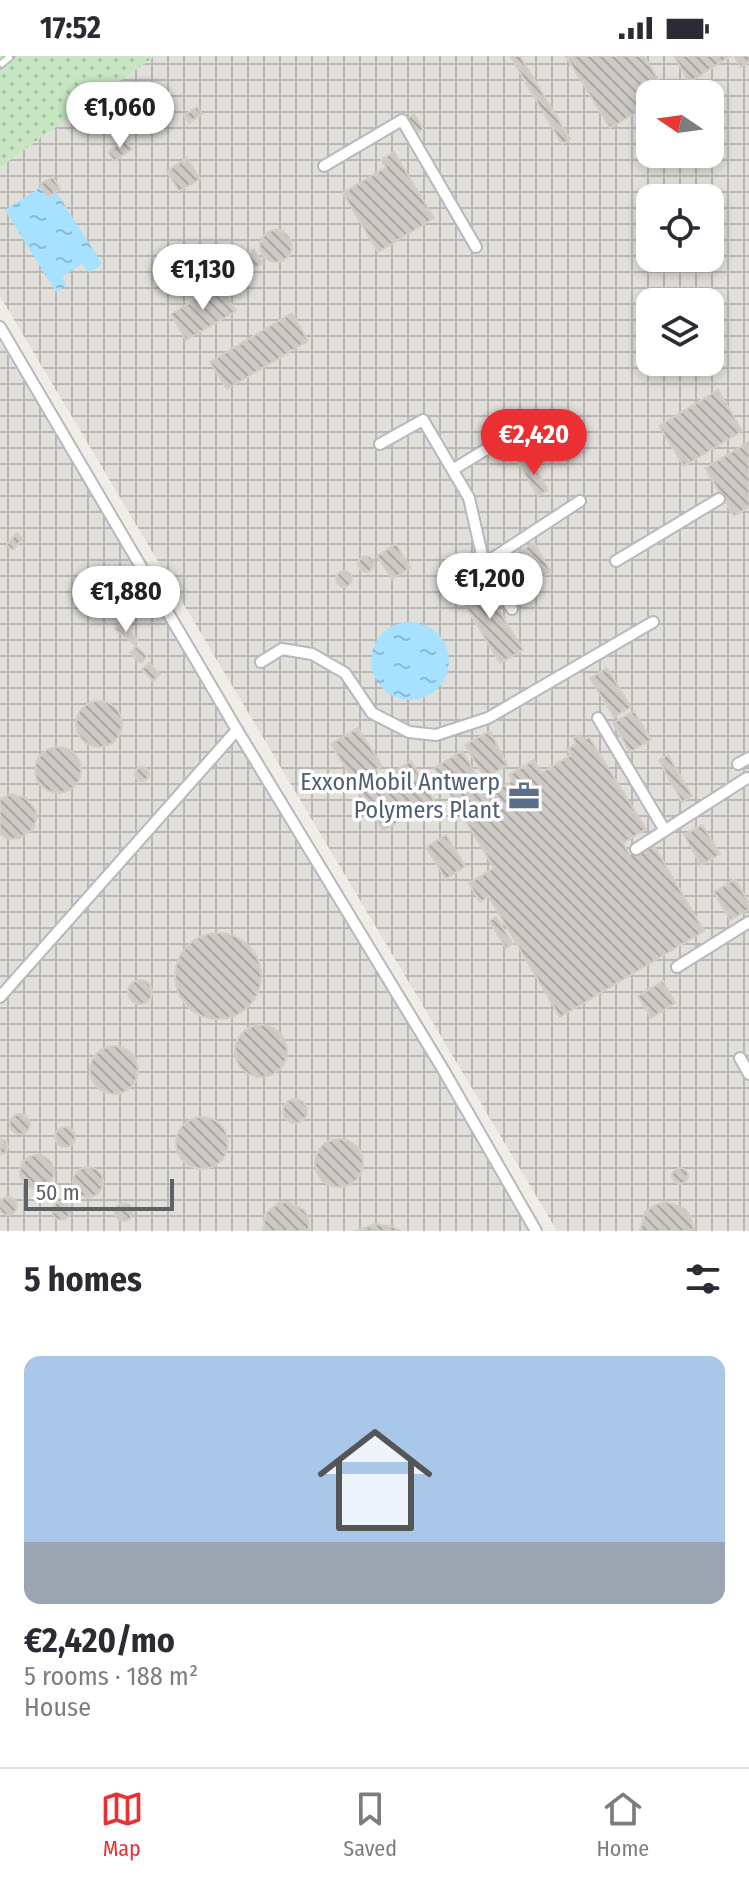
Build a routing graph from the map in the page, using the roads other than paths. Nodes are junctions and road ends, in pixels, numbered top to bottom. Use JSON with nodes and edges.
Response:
{"nodes":[{"id":1,"x":324,"y":166,"type":"dead end"},
{"id":2,"x":476,"y":247,"type":"dead end"},
{"id":3,"x":0,"y":327,"type":"edge"},
{"id":4,"x":532,"y":421,"type":"dead end"},
{"id":5,"x":380,"y":444,"type":"dead end"},
{"id":6,"x":454,"y":469,"type":"junction"},
{"id":7,"x":719,"y":499,"type":"dead end"},
{"id":8,"x":580,"y":501,"type":"dead end"},
{"id":9,"x":616,"y":561,"type":"dead end"},
{"id":10,"x":484,"y":564,"type":"junction"},
{"id":11,"x":512,"y":609,"type":"dead end"},
{"id":12,"x":653,"y":622,"type":"dead end"},
{"id":13,"x":261,"y":662,"type":"dead end"},
{"id":14,"x":598,"y":718,"type":"dead end"},
{"id":15,"x":237,"y":730,"type":"junction"},
{"id":16,"x":749,"y":758,"type":"edge"},
{"id":17,"x":738,"y":764,"type":"dead end"},
{"id":18,"x":747,"y":778,"type":"dead end"},
{"id":19,"x":664,"y":829,"type":"junction"},
{"id":20,"x":636,"y":849,"type":"dead end"},
{"id":21,"x":749,"y":922,"type":"edge"},
{"id":22,"x":677,"y":967,"type":"dead end"},
{"id":23,"x":0,"y":997,"type":"edge"},
{"id":24,"x":740,"y":1058,"type":"dead end"},
{"id":25,"x":749,"y":1074,"type":"edge"},
{"id":26,"x":536,"y":1231,"type":"edge"}],
"edges":[{"from":1,"to":2,"type":"lane"},
{"from":3,"to":15,"type":"lane"},
{"from":4,"to":6,"type":"lane"},
{"from":5,"to":6,"type":"lane"},
{"from":6,"to":10,"type":"lane"},
{"from":7,"to":9,"type":"lane"},
{"from":8,"to":10,"type":"lane"},
{"from":10,"to":11,"type":"lane"},
{"from":12,"to":13,"type":"lane"},
{"from":14,"to":19,"type":"lane"},
{"from":15,"to":23,"type":"lane"},
{"from":15,"to":26,"type":"lane"},
{"from":16,"to":17,"type":"lane"},
{"from":18,"to":19,"type":"lane"},
{"from":19,"to":20,"type":"lane"},
{"from":21,"to":22,"type":"lane"},
{"from":24,"to":25,"type":"lane"}]}
